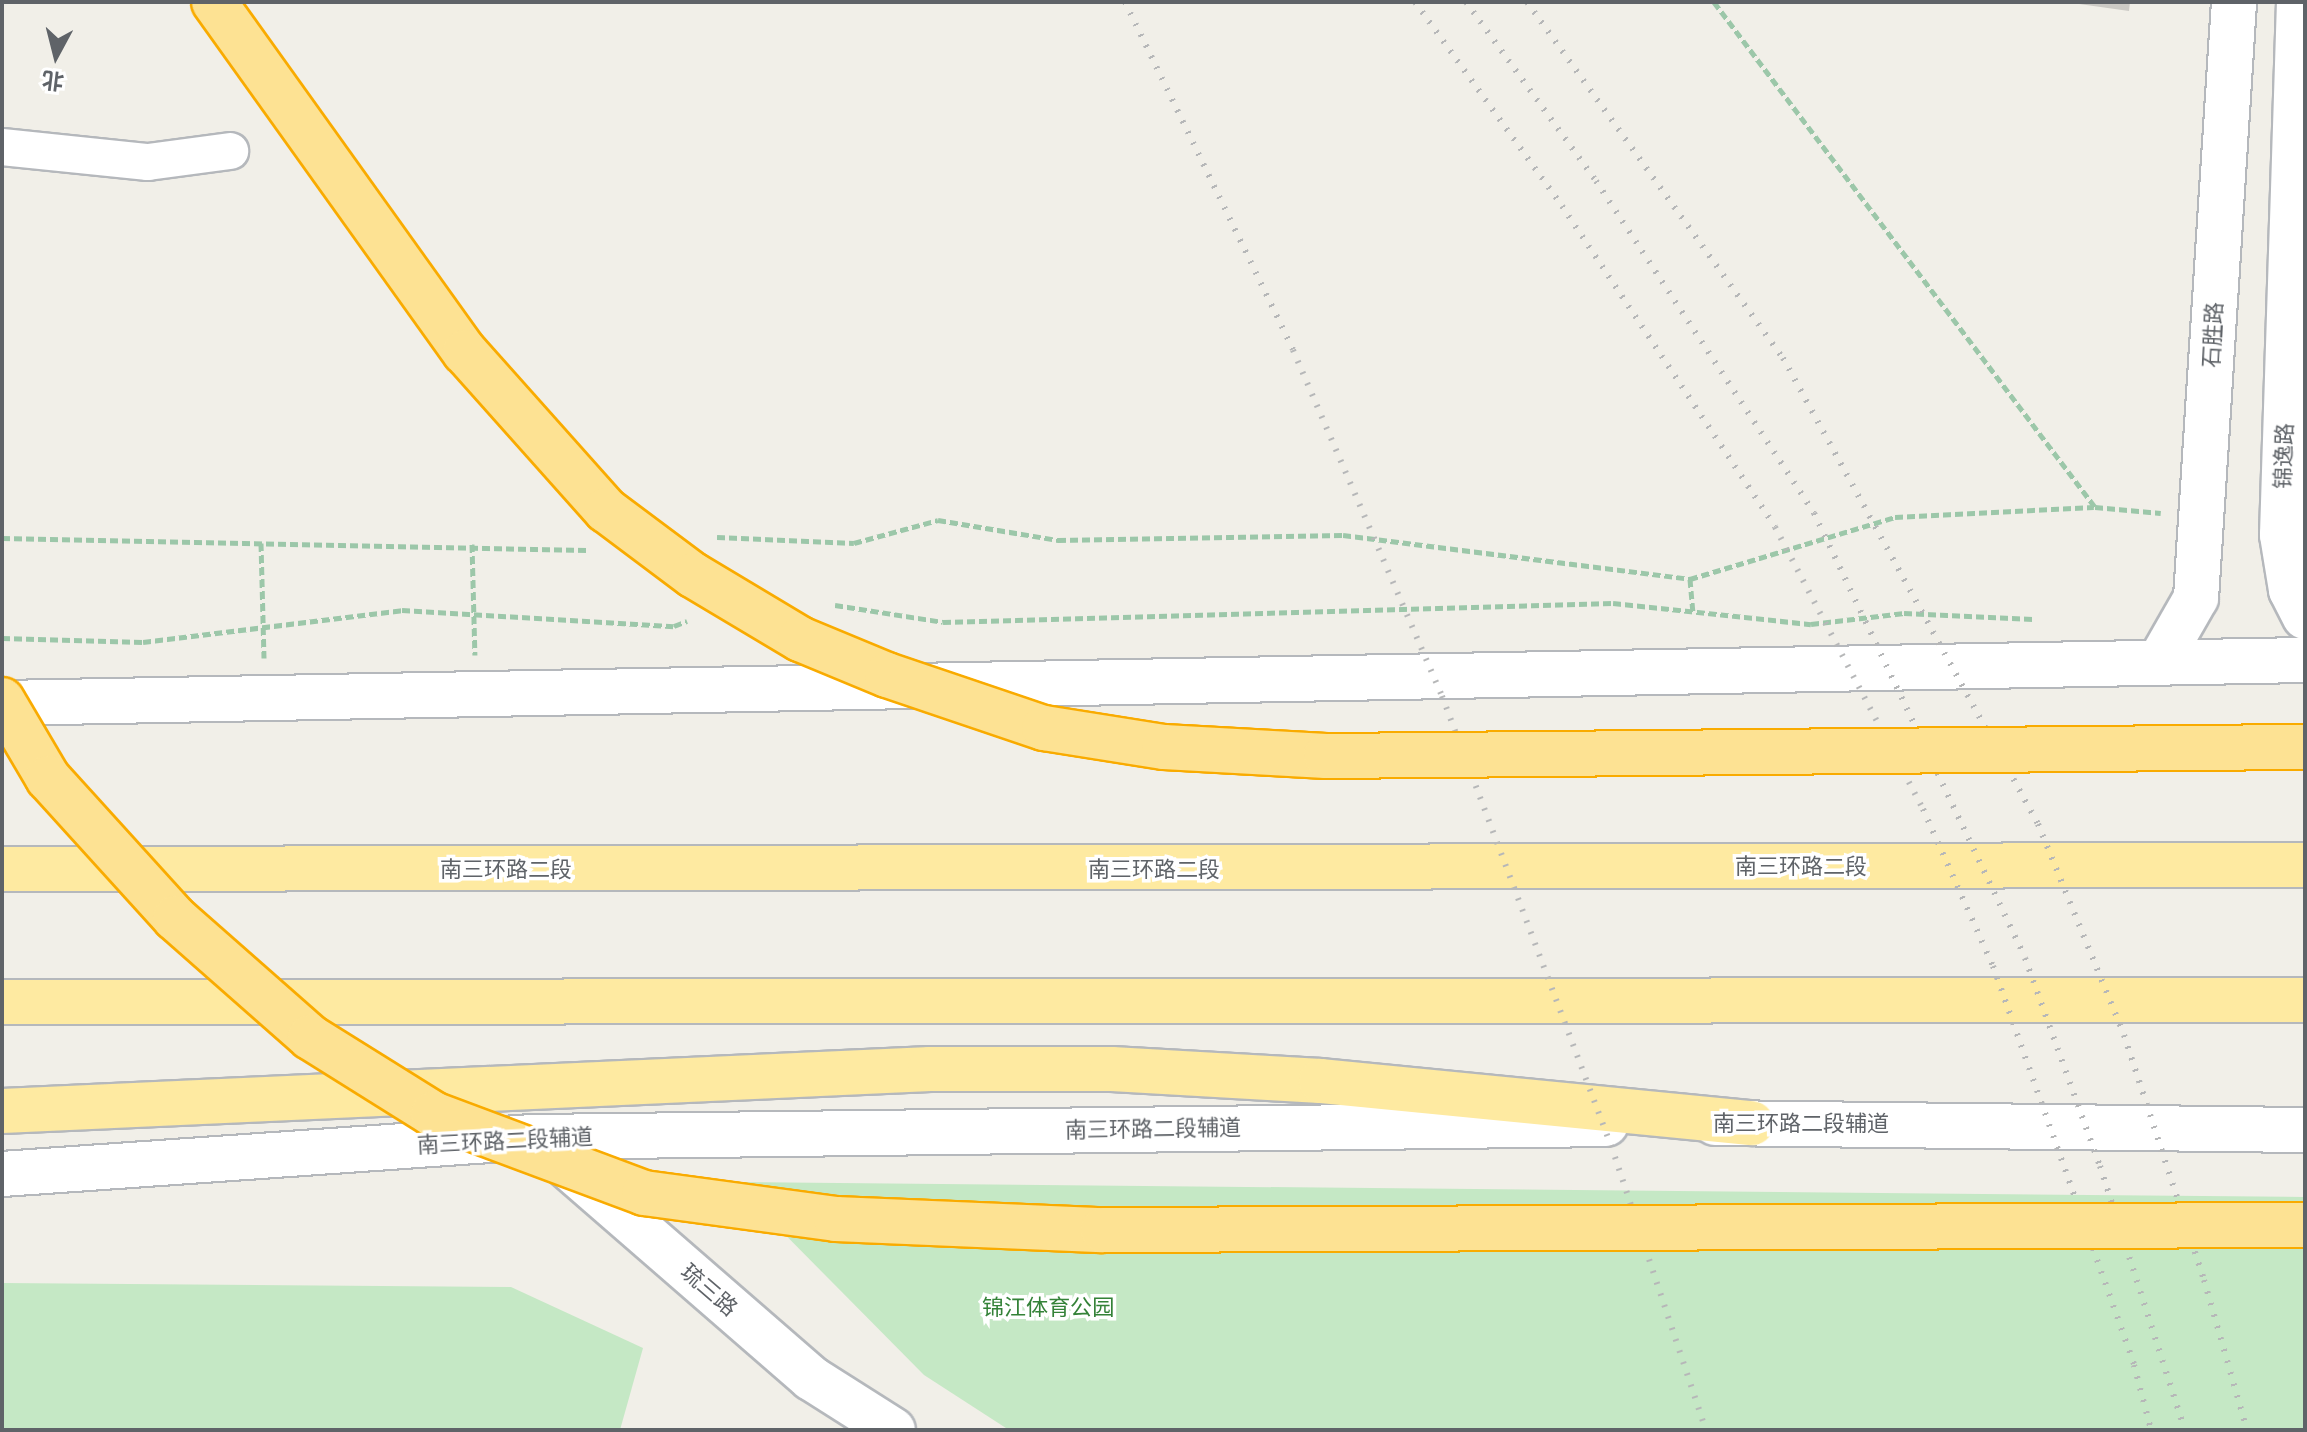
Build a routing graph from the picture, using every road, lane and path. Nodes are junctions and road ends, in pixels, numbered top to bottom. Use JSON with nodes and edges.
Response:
{"nodes":[{"id":1,"x":214,"y":2,"type":"edge"},
{"id":2,"x":1714,"y":2,"type":"edge"},
{"id":3,"x":2234,"y":2,"type":"edge"},
{"id":4,"x":2299,"y":2,"type":"edge"},
{"id":5,"x":2,"y":147,"type":"edge"},
{"id":6,"x":230,"y":151,"type":"dead end"},
{"id":7,"x":2095,"y":507,"type":"junction"},
{"id":8,"x":2164,"y":514,"type":"dead end"},
{"id":9,"x":709,"y":537,"type":"dead end"},
{"id":10,"x":2,"y":538,"type":"edge"},
{"id":11,"x":261,"y":543,"type":"junction"},
{"id":12,"x":472,"y":544,"type":"junction"},
{"id":13,"x":596,"y":549,"type":"dead end"},
{"id":14,"x":1690,"y":579,"type":"junction"},
{"id":15,"x":820,"y":602,"type":"dead end"},
{"id":16,"x":1693,"y":611,"type":"junction"},
{"id":17,"x":474,"y":614,"type":"junction"},
{"id":18,"x":702,"y":615,"type":"dead end"},
{"id":19,"x":2305,"y":617,"type":"edge"},
{"id":20,"x":2041,"y":619,"type":"dead end"},
{"id":21,"x":264,"y":628,"type":"junction"},
{"id":22,"x":2,"y":638,"type":"edge"},
{"id":23,"x":2161,"y":659,"type":"junction"},
{"id":24,"x":2305,"y":660,"type":"edge"},
{"id":25,"x":2,"y":702,"type":"edge"},
{"id":26,"x":2305,"y":747,"type":"edge"},
{"id":27,"x":2305,"y":865,"type":"edge"},
{"id":28,"x":2,"y":869,"type":"edge"},
{"id":29,"x":2305,"y":1000,"type":"edge"},
{"id":30,"x":2,"y":1002,"type":"edge"},
{"id":31,"x":2,"y":1111,"type":"edge"},
{"id":32,"x":1752,"y":1123,"type":"junction"},
{"id":33,"x":2305,"y":1130,"type":"edge"},
{"id":34,"x":533,"y":1137,"type":"junction"},
{"id":35,"x":2,"y":1174,"type":"edge"},
{"id":36,"x":2305,"y":1225,"type":"edge"},
{"id":37,"x":893,"y":1430,"type":"edge"}],
"edges":[{"from":1,"to":26,"type":"highway","bridge":true},
{"from":2,"to":7,"type":"path"},
{"from":3,"to":23,"type":"main road","name":"石胜路"},
{"from":4,"to":19,"type":"main road","name":"锦逸路"},
{"from":5,"to":6,"type":"street"},
{"from":7,"to":8,"type":"path"},
{"from":7,"to":14,"type":"path"},
{"from":9,"to":14,"type":"path"},
{"from":10,"to":11,"type":"path"},
{"from":11,"to":12,"type":"path"},
{"from":11,"to":21,"type":"path"},
{"from":12,"to":13,"type":"path"},
{"from":12,"to":17,"type":"path"},
{"from":14,"to":16,"type":"path"},
{"from":15,"to":16,"type":"path"},
{"from":16,"to":20,"type":"path"},
{"from":17,"to":18,"type":"path"},
{"from":17,"to":21,"type":"path"},
{"from":21,"to":22,"type":"path"},
{"from":23,"to":24,"type":"main road"},
{"from":23,"to":25,"type":"main road"},
{"from":25,"to":36,"type":"highway","bridge":true},
{"from":27,"to":28,"type":"highway","name":"南三环路二段"},
{"from":29,"to":30,"type":"highway"},
{"from":31,"to":32,"type":"highway"},
{"from":32,"to":33,"type":"main road","name":"南三环路二段辅道"},
{"from":32,"to":34,"type":"main road","name":"南三环路二段辅道"},
{"from":34,"to":35,"type":"main road","name":"南三环路二段辅道"},
{"from":34,"to":37,"type":"main road","name":"琉三路"}]}
